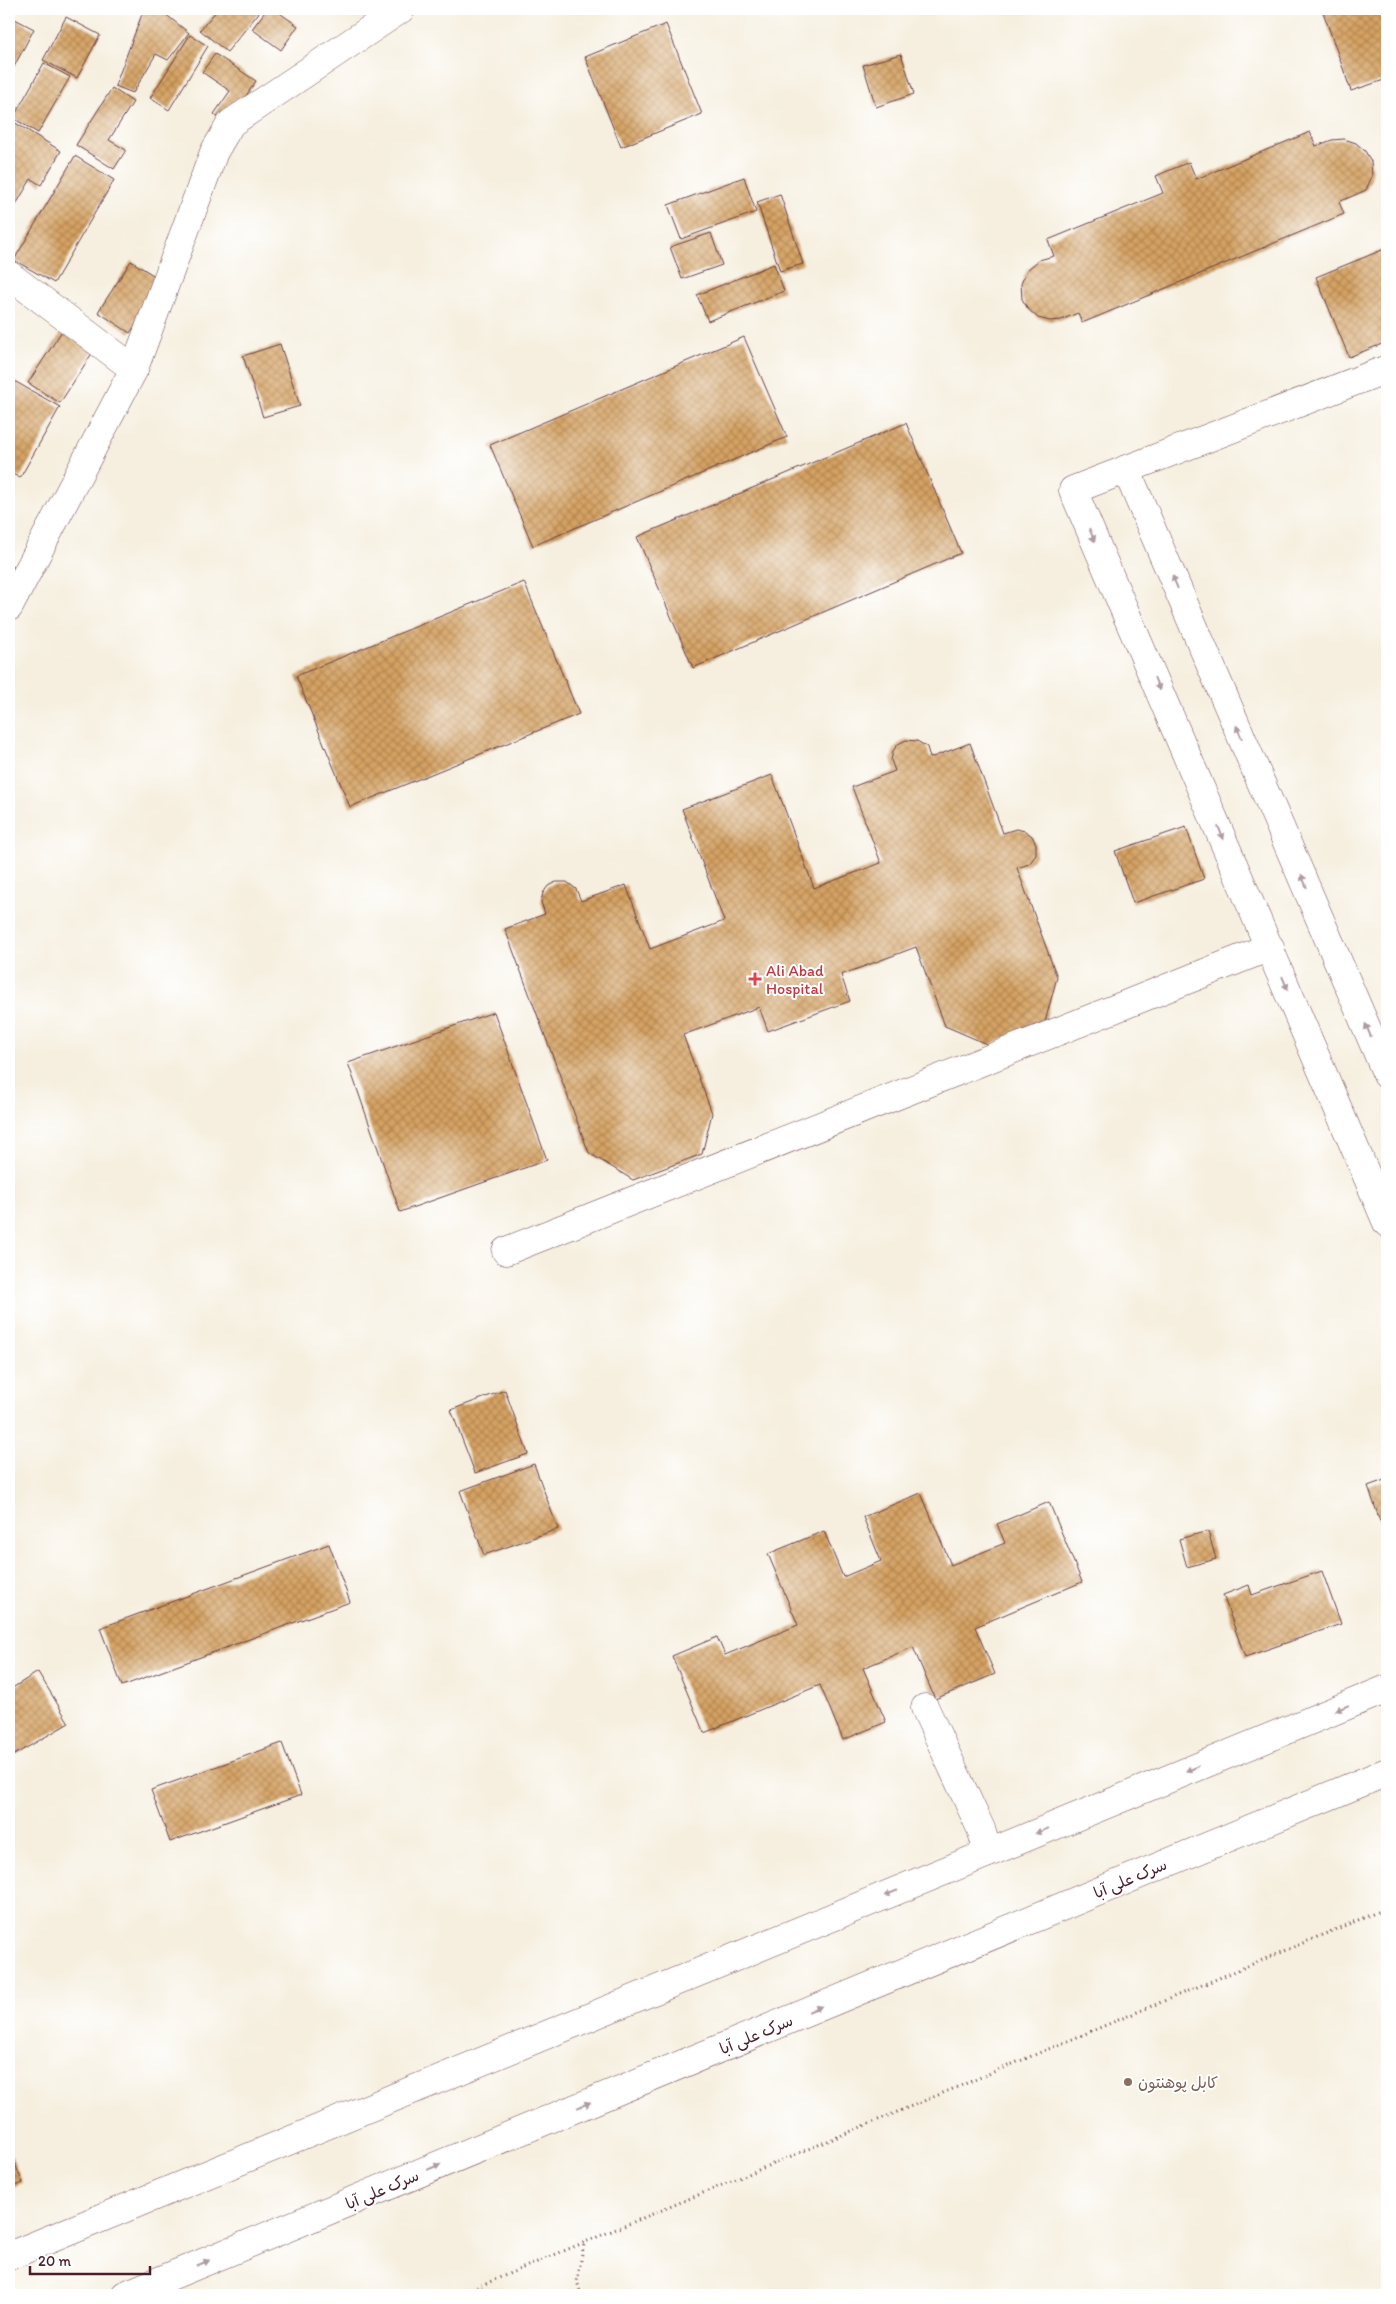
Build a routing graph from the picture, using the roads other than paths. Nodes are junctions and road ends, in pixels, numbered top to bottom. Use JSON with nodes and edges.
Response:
{"nodes":[{"id":1,"x":401,"y":9,"type":"edge"},
{"id":2,"x":9,"y":275,"type":"edge"},
{"id":3,"x":134,"y":369,"type":"junction"},
{"id":4,"x":1387,"y":369,"type":"edge"},
{"id":5,"x":1126,"y":469,"type":"junction"},
{"id":6,"x":9,"y":607,"type":"edge"},
{"id":7,"x":1270,"y":947,"type":"junction"},
{"id":8,"x":1387,"y":1075,"type":"edge"},
{"id":9,"x":1387,"y":1223,"type":"edge"},
{"id":10,"x":506,"y":1251,"type":"dead end"},
{"id":11,"x":1387,"y":1689,"type":"edge"},
{"id":12,"x":925,"y":1708,"type":"dead end"},
{"id":13,"x":1387,"y":1772,"type":"edge"},
{"id":14,"x":988,"y":1854,"type":"junction"},
{"id":15,"x":9,"y":2256,"type":"edge"},
{"id":16,"x":125,"y":2295,"type":"edge"}],
"edges":[{"from":1,"to":3,"type":"street"},
{"from":2,"to":3,"type":"street"},
{"from":3,"to":6,"type":"street"},
{"from":4,"to":5,"type":"street"},
{"from":5,"to":7,"type":"street","one_way":true},
{"from":8,"to":5,"type":"street","one_way":true},
{"from":7,"to":9,"type":"street","one_way":true},
{"from":7,"to":10,"type":"street"},
{"from":11,"to":14,"type":"street","one_way":true},
{"from":12,"to":14,"type":"street"},
{"from":16,"to":13,"type":"street","name":"سرک علی آبا","one_way":true},
{"from":14,"to":15,"type":"street","one_way":true}]}
